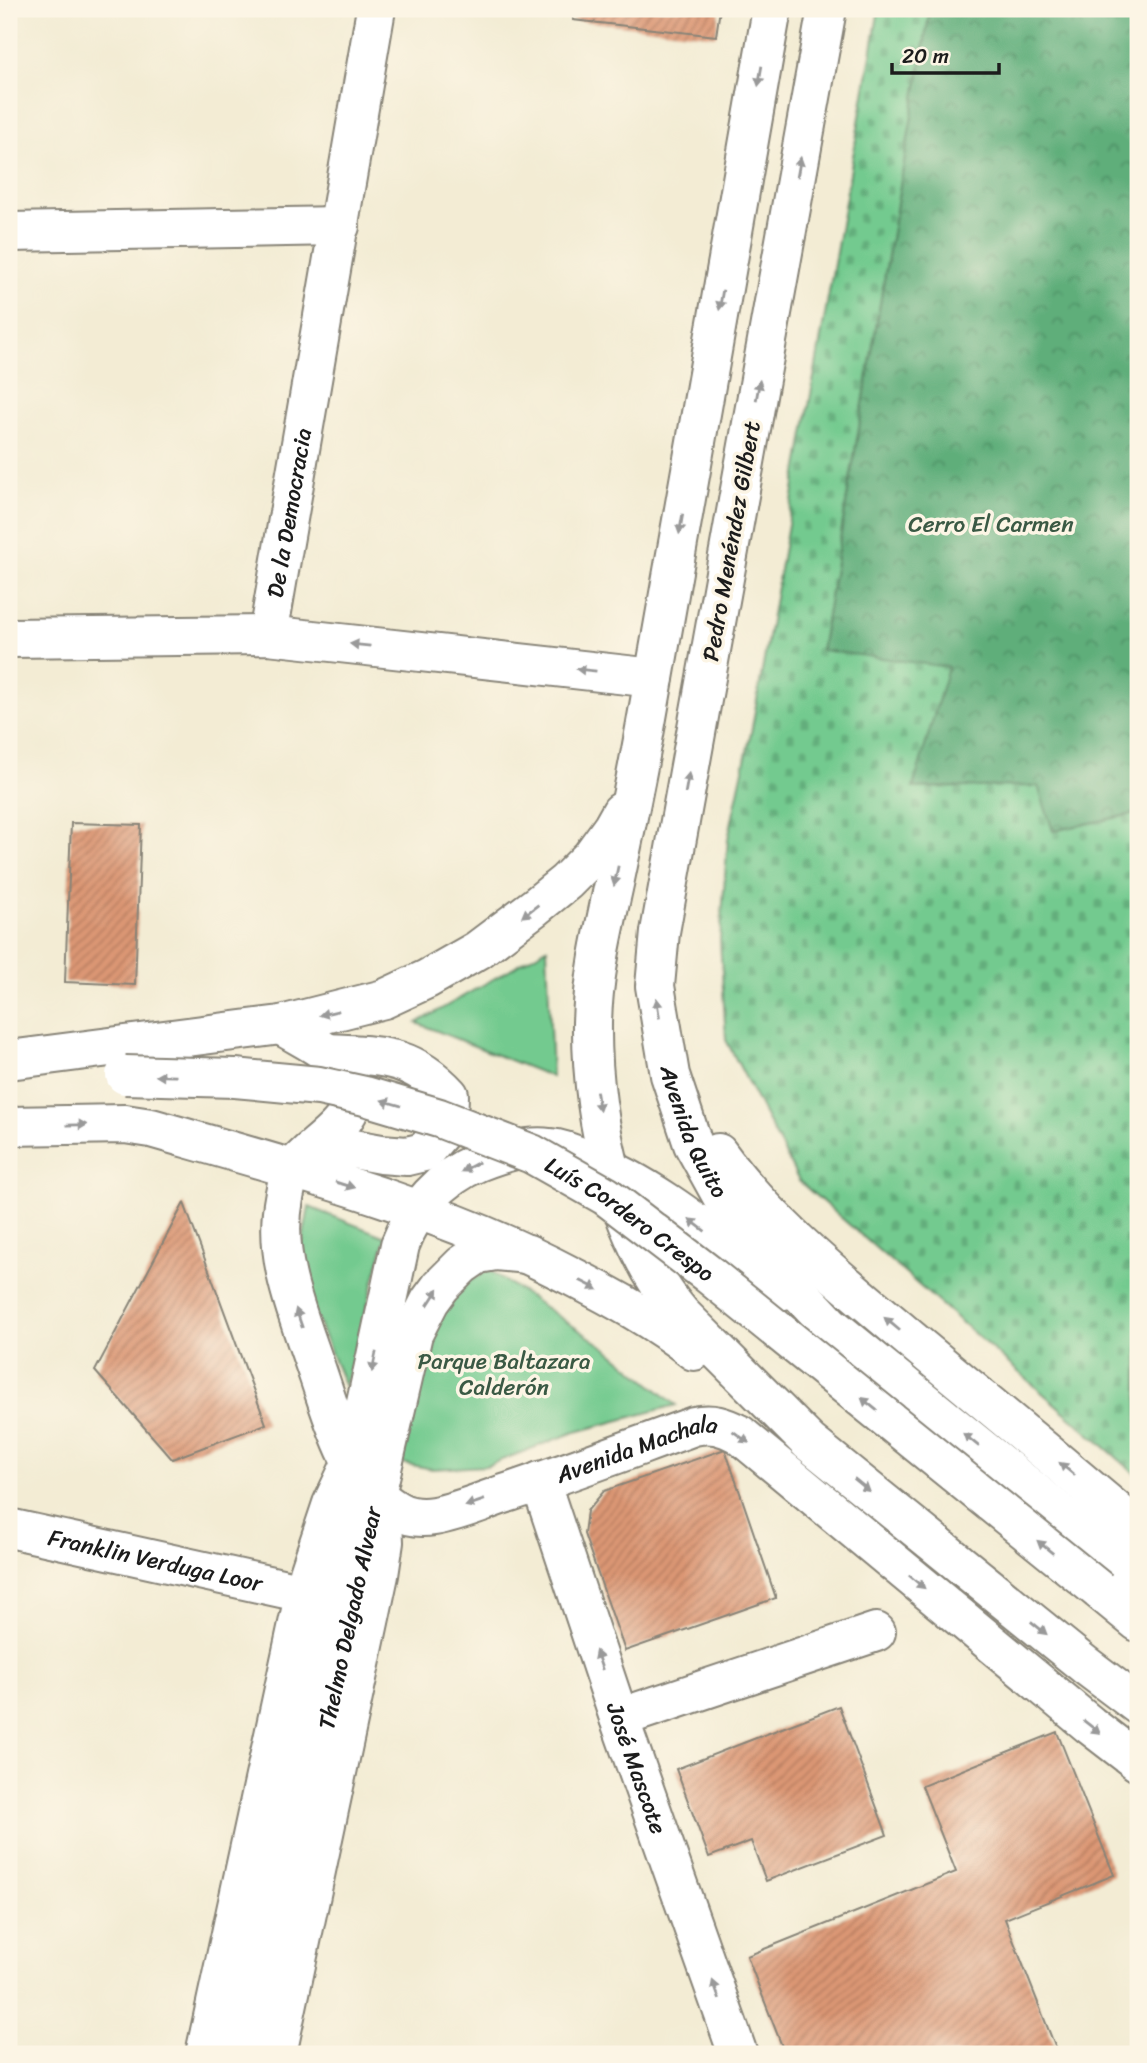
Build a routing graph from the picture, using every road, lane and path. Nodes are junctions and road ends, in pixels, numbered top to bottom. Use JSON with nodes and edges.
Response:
{"nodes":[{"id":1,"x":376,"y":9,"type":"edge"},
{"id":2,"x":772,"y":9,"type":"edge"},
{"id":3,"x":827,"y":9,"type":"edge"},
{"id":4,"x":340,"y":226,"type":"junction"},
{"id":5,"x":9,"y":232,"type":"edge"},
{"id":6,"x":268,"y":635,"type":"junction"},
{"id":7,"x":9,"y":638,"type":"edge"},
{"id":8,"x":654,"y":678,"type":"junction"},
{"id":9,"x":635,"y":785,"type":"junction"},
{"id":10,"x":281,"y":1025,"type":"junction"},
{"id":11,"x":327,"y":1052,"type":"junction"},
{"id":12,"x":9,"y":1060,"type":"edge"},
{"id":13,"x":670,"y":1075,"type":"junction"},
{"id":14,"x":9,"y":1076,"type":"edge"},
{"id":15,"x":9,"y":1126,"type":"edge"},
{"id":16,"x":321,"y":1143,"type":"junction"},
{"id":17,"x":611,"y":1168,"type":"junction"},
{"id":18,"x":292,"y":1169,"type":"junction"},
{"id":19,"x":418,"y":1210,"type":"junction"},
{"id":20,"x":528,"y":1254,"type":"junction"},
{"id":21,"x":830,"y":1325,"type":"junction"},
{"id":22,"x":809,"y":1442,"type":"junction"},
{"id":23,"x":352,"y":1462,"type":"junction"},
{"id":24,"x":540,"y":1481,"type":"junction"},
{"id":25,"x":379,"y":1498,"type":"junction"},
{"id":26,"x":9,"y":1528,"type":"edge"},
{"id":27,"x":1138,"y":1529,"type":"edge"},
{"id":28,"x":1138,"y":1576,"type":"edge"},
{"id":29,"x":304,"y":1593,"type":"junction"},
{"id":30,"x":1138,"y":1622,"type":"edge"},
{"id":31,"x":876,"y":1632,"type":"dead end"},
{"id":32,"x":1138,"y":1705,"type":"edge"},
{"id":33,"x":619,"y":1718,"type":"junction"},
{"id":34,"x":1138,"y":1762,"type":"edge"},
{"id":35,"x":205,"y":2054,"type":"edge"},
{"id":36,"x":226,"y":2054,"type":"edge"},
{"id":37,"x":256,"y":2054,"type":"edge"},
{"id":38,"x":277,"y":2054,"type":"edge"},
{"id":39,"x":738,"y":2054,"type":"edge"}],
"edges":[{"from":1,"to":4,"type":"main road","name":"De la Democracia"},
{"from":2,"to":8,"type":"main road","one_way":true},
{"from":13,"to":3,"type":"main road","name":"Pedro Menéndez Gilbert","one_way":true},
{"from":4,"to":5,"type":"main road"},
{"from":4,"to":6,"type":"main road","name":"De la Democracia"},
{"from":6,"to":7,"type":"main road"},
{"from":8,"to":6,"type":"main road","one_way":true},
{"from":8,"to":9,"type":"main road"},
{"from":9,"to":10,"type":"main road","one_way":true},
{"from":9,"to":17,"type":"main road","one_way":true},
{"from":10,"to":11,"type":"main road"},
{"from":10,"to":12,"type":"main road"},
{"from":11,"to":16,"type":"main road"},
{"from":11,"to":16,"type":"main road"},
{"from":13,"to":21,"type":"main road","name":"Avenida Quito"},
{"from":27,"to":13,"type":"main road","name":"Avenida Quito","one_way":true},
{"from":30,"to":14,"type":"main road","name":"Luís Cordero Crespo","one_way":true,"bridge":true},
{"from":15,"to":18,"type":"main road","one_way":true},
{"from":16,"to":18,"type":"main road"},
{"from":17,"to":19,"type":"main road","name":"Thelmo Delgado Alvear","one_way":true},
{"from":21,"to":17,"type":"main road","name":"Thelmo Delgado Alvear","one_way":true},
{"from":17,"to":22,"type":"main road"},
{"from":18,"to":19,"type":"main road","one_way":true},
{"from":23,"to":18,"type":"main road","name":"Avenida Machala","one_way":true},
{"from":19,"to":20,"type":"main road"},
{"from":19,"to":23,"type":"main road","name":"Thelmo Delgado Alvear","one_way":true},
{"from":20,"to":22,"type":"main road","one_way":true},
{"from":25,"to":20,"type":"main road","name":"Thelmo Delgado Alvear","one_way":true},
{"from":28,"to":21,"type":"main road","name":"Avenida Quito","one_way":true},
{"from":22,"to":32,"type":"main road","one_way":true},
{"from":23,"to":25,"type":"main road","name":"Avenida Machala"},
{"from":23,"to":29,"type":"main road","name":"Thelmo Delgado Alvear"},
{"from":23,"to":36,"type":"main road","name":"Thelmo Delgado Alvear"},
{"from":24,"to":25,"type":"main road","name":"Avenida Machala","one_way":true},
{"from":33,"to":24,"type":"main road","name":"José Mascote","one_way":true},
{"from":24,"to":34,"type":"main road","name":"Avenida Machala","one_way":true},
{"from":25,"to":37,"type":"main road","name":"Thelmo Delgado Alvear"},
{"from":25,"to":38,"type":"main road","name":"Thelmo Delgado Alvear"},
{"from":26,"to":29,"type":"main road","name":"Franklin Verduga Loor"},
{"from":29,"to":35,"type":"main road","name":"Thelmo Delgado Alvear"},
{"from":31,"to":33,"type":"main road"},
{"from":39,"to":33,"type":"main road","name":"José Mascote","one_way":true}]}
